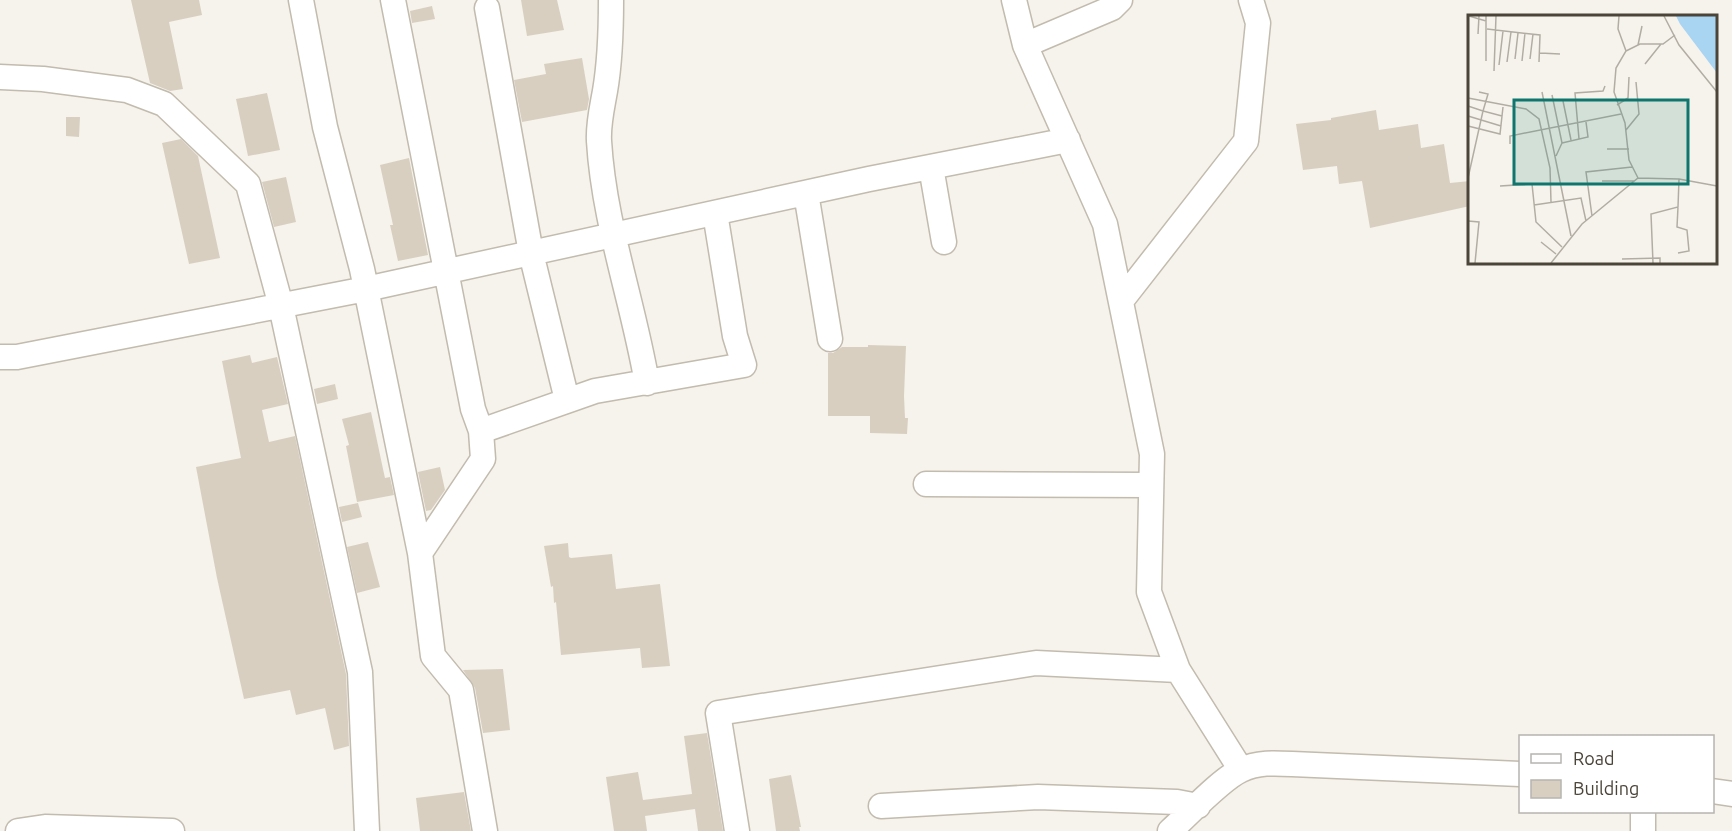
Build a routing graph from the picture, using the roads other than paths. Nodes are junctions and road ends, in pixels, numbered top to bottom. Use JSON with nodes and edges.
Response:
{"nodes":[{"id":1,"x":301,"y":0,"type":"edge"},
{"id":2,"x":393,"y":0,"type":"edge"},
{"id":3,"x":611,"y":0,"type":"edge"},
{"id":4,"x":1014,"y":0,"type":"edge"},
{"id":5,"x":1120,"y":0,"type":"edge"},
{"id":6,"x":1251,"y":0,"type":"edge"},
{"id":7,"x":487,"y":8,"type":"dead end"},
{"id":8,"x":1025,"y":45,"type":"junction"},
{"id":9,"x":0,"y":77,"type":"edge"},
{"id":10,"x":1068,"y":140,"type":"junction"},
{"id":11,"x":931,"y":167,"type":"junction"},
{"id":12,"x":806,"y":193,"type":"junction"},
{"id":13,"x":715,"y":213,"type":"junction"},
{"id":14,"x":612,"y":235,"type":"junction"},
{"id":15,"x":944,"y":242,"type":"dead end"},
{"id":16,"x":531,"y":254,"type":"junction"},
{"id":17,"x":447,"y":272,"type":"junction"},
{"id":18,"x":366,"y":289,"type":"junction"},
{"id":19,"x":1121,"y":302,"type":"junction"},
{"id":20,"x":281,"y":306,"type":"junction"},
{"id":21,"x":831,"y":339,"type":"dead end"},
{"id":22,"x":0,"y":357,"type":"edge"},
{"id":23,"x":647,"y":383,"type":"junction"},
{"id":24,"x":567,"y":400,"type":"junction"},
{"id":25,"x":482,"y":431,"type":"junction"},
{"id":26,"x":926,"y":484,"type":"dead end"},
{"id":27,"x":1151,"y":485,"type":"junction"},
{"id":28,"x":420,"y":553,"type":"junction"},
{"id":29,"x":1179,"y":670,"type":"junction"},
{"id":30,"x":1241,"y":770,"type":"junction"},
{"id":31,"x":1519,"y":774,"type":"edge"},
{"id":32,"x":1714,"y":791,"type":"edge"},
{"id":33,"x":1732,"y":794,"type":"edge"},
{"id":34,"x":881,"y":806,"type":"dead end"},
{"id":35,"x":1197,"y":806,"type":"junction"},
{"id":36,"x":1643,"y":813,"type":"edge"},
{"id":37,"x":18,"y":831,"type":"edge"},
{"id":38,"x":172,"y":831,"type":"edge"},
{"id":39,"x":367,"y":831,"type":"edge"},
{"id":40,"x":485,"y":831,"type":"edge"},
{"id":41,"x":737,"y":831,"type":"edge"},
{"id":42,"x":1170,"y":831,"type":"edge"},
{"id":43,"x":1642,"y":831,"type":"edge"}],
"edges":[{"from":1,"to":18,"type":"street"},
{"from":2,"to":17,"type":"street"},
{"from":3,"to":14,"type":"street"},
{"from":4,"to":8,"type":"street"},
{"from":5,"to":8,"type":"street"},
{"from":6,"to":19,"type":"street"},
{"from":7,"to":16,"type":"street"},
{"from":8,"to":10,"type":"street"},
{"from":9,"to":20,"type":"street"},
{"from":10,"to":11,"type":"street"},
{"from":10,"to":19,"type":"street"},
{"from":11,"to":12,"type":"street"},
{"from":11,"to":15,"type":"street"},
{"from":12,"to":13,"type":"street"},
{"from":12,"to":21,"type":"street"},
{"from":13,"to":14,"type":"street"},
{"from":13,"to":23,"type":"street"},
{"from":14,"to":16,"type":"street"},
{"from":14,"to":23,"type":"street"},
{"from":16,"to":17,"type":"street"},
{"from":16,"to":24,"type":"street"},
{"from":17,"to":18,"type":"street"},
{"from":17,"to":25,"type":"street"},
{"from":18,"to":20,"type":"street"},
{"from":18,"to":28,"type":"street"},
{"from":19,"to":27,"type":"street"},
{"from":20,"to":22,"type":"street"},
{"from":20,"to":39,"type":"street"},
{"from":23,"to":24,"type":"street"},
{"from":24,"to":25,"type":"street"},
{"from":25,"to":28,"type":"street"},
{"from":26,"to":27,"type":"street"},
{"from":27,"to":29,"type":"street"},
{"from":28,"to":40,"type":"street"},
{"from":29,"to":30,"type":"street"},
{"from":29,"to":41,"type":"street"},
{"from":30,"to":31,"type":"street"},
{"from":30,"to":35,"type":"street"},
{"from":32,"to":33,"type":"street"},
{"from":34,"to":35,"type":"street"},
{"from":35,"to":42,"type":"street"},
{"from":36,"to":43,"type":"street"},
{"from":37,"to":38,"type":"street"}]}
